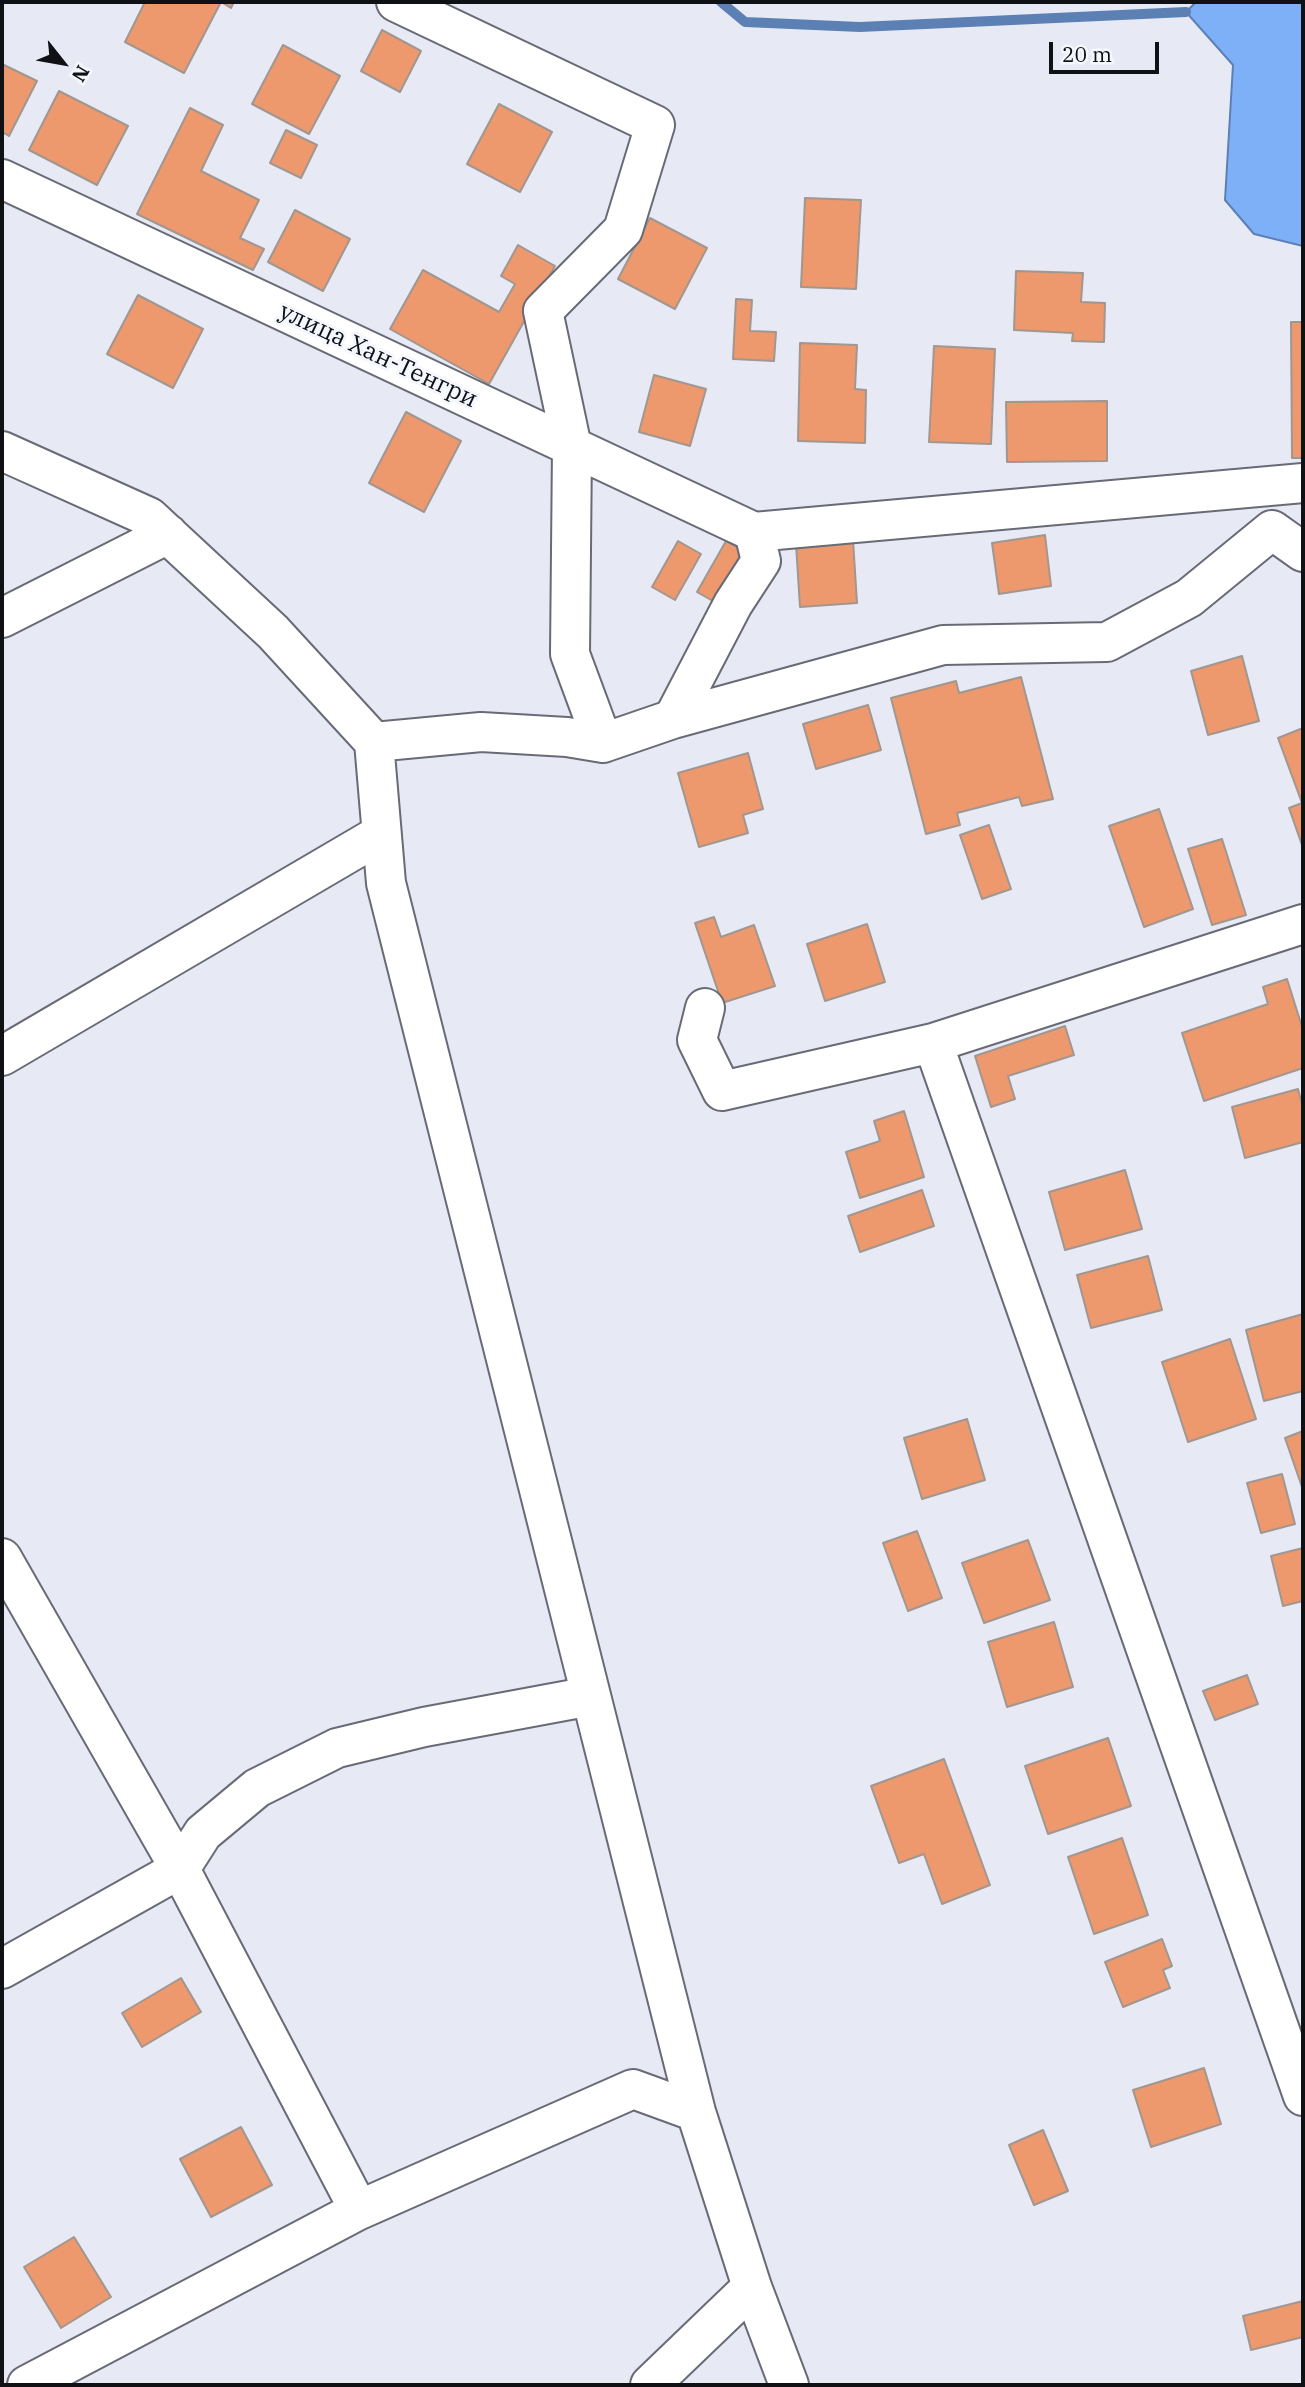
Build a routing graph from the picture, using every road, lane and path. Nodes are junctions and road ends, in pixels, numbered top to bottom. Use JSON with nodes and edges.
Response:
{"nodes":[{"id":1,"x":396,"y":2,"type":"edge"},
{"id":2,"x":2,"y":179,"type":"edge"},
{"id":3,"x":572,"y":447,"type":"junction"},
{"id":4,"x":2,"y":451,"type":"edge"},
{"id":5,"x":1303,"y":483,"type":"edge"},
{"id":6,"x":754,"y":532,"type":"junction"},
{"id":7,"x":168,"y":534,"type":"junction"},
{"id":8,"x":1303,"y":552,"type":"edge"},
{"id":9,"x":2,"y":618,"type":"edge"},
{"id":10,"x":673,"y":719,"type":"junction"},
{"id":11,"x":374,"y":742,"type":"junction"},
{"id":12,"x":603,"y":743,"type":"junction"},
{"id":13,"x":382,"y":834,"type":"junction"},
{"id":14,"x":1303,"y":924,"type":"edge"},
{"id":15,"x":705,"y":1008,"type":"dead end"},
{"id":16,"x":933,"y":1043,"type":"junction"},
{"id":17,"x":2,"y":1056,"type":"edge"},
{"id":18,"x":2,"y":1558,"type":"edge"},
{"id":19,"x":591,"y":1696,"type":"junction"},
{"id":20,"x":180,"y":1869,"type":"junction"},
{"id":21,"x":2,"y":1969,"type":"edge"},
{"id":22,"x":1303,"y":2096,"type":"edge"},
{"id":23,"x":696,"y":2112,"type":"junction"},
{"id":24,"x":359,"y":2210,"type":"junction"},
{"id":25,"x":751,"y":2287,"type":"junction"},
{"id":26,"x":27,"y":2385,"type":"edge"},
{"id":27,"x":650,"y":2385,"type":"edge"},
{"id":28,"x":789,"y":2385,"type":"edge"}],
"edges":[{"from":1,"to":3,"type":"street"},
{"from":2,"to":3,"type":"street","name":"улица Хан-Тенгри"},
{"from":3,"to":6,"type":"street","name":"улица Хан-Тенгри"},
{"from":3,"to":12,"type":"street"},
{"from":4,"to":7,"type":"street"},
{"from":5,"to":6,"type":"street"},
{"from":6,"to":10,"type":"street"},
{"from":7,"to":9,"type":"street"},
{"from":7,"to":11,"type":"street"},
{"from":8,"to":10,"type":"street"},
{"from":10,"to":12,"type":"street"},
{"from":11,"to":12,"type":"street"},
{"from":11,"to":13,"type":"street"},
{"from":13,"to":17,"type":"street"},
{"from":13,"to":19,"type":"street"},
{"from":14,"to":16,"type":"street"},
{"from":15,"to":16,"type":"street"},
{"from":16,"to":22,"type":"street"},
{"from":18,"to":20,"type":"street"},
{"from":19,"to":20,"type":"street"},
{"from":19,"to":23,"type":"street"},
{"from":20,"to":21,"type":"street"},
{"from":20,"to":24,"type":"street"},
{"from":23,"to":24,"type":"street"},
{"from":23,"to":25,"type":"street"},
{"from":24,"to":26,"type":"street"},
{"from":25,"to":27,"type":"street"},
{"from":25,"to":28,"type":"street"}]}
